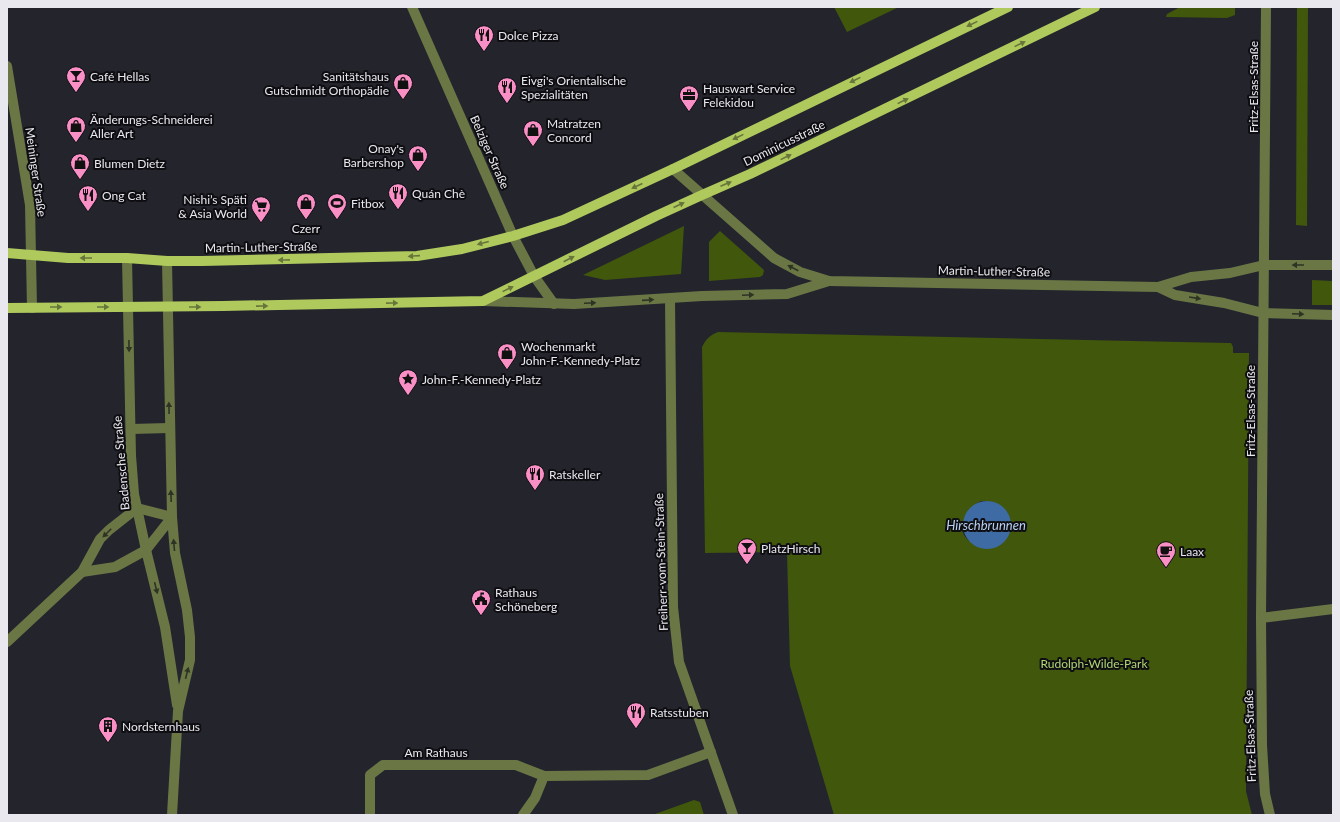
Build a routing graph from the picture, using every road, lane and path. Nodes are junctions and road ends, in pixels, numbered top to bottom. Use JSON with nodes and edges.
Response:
{"nodes":[{"id":1,"x":412,"y":7,"type":"edge"},
{"id":2,"x":1008,"y":7,"type":"edge"},
{"id":3,"x":1095,"y":7,"type":"edge"},
{"id":4,"x":1266,"y":7,"type":"edge"},
{"id":5,"x":7,"y":66,"type":"edge"},
{"id":6,"x":673,"y":169,"type":"junction"},
{"id":7,"x":702,"y":195,"type":"junction"},
{"id":8,"x":513,"y":236,"type":"junction"},
{"id":9,"x":7,"y":253,"type":"edge"},
{"id":10,"x":31,"y":255,"type":"junction"},
{"id":11,"x":127,"y":258,"type":"junction"},
{"id":12,"x":167,"y":261,"type":"junction"},
{"id":13,"x":1264,"y":265,"type":"junction"},
{"id":14,"x":1333,"y":266,"type":"edge"},
{"id":15,"x":534,"y":276,"type":"junction"},
{"id":16,"x":829,"y":281,"type":"junction"},
{"id":17,"x":1158,"y":287,"type":"junction"},
{"id":18,"x":670,"y":299,"type":"junction"},
{"id":19,"x":483,"y":301,"type":"junction"},
{"id":20,"x":554,"y":304,"type":"junction"},
{"id":21,"x":128,"y":307,"type":"junction"},
{"id":22,"x":168,"y":307,"type":"junction"},
{"id":23,"x":7,"y":308,"type":"edge"},
{"id":24,"x":32,"y":308,"type":"junction"},
{"id":25,"x":1263,"y":313,"type":"junction"},
{"id":26,"x":1333,"y":315,"type":"edge"},
{"id":27,"x":169,"y":428,"type":"junction"},
{"id":28,"x":131,"y":429,"type":"junction"},
{"id":29,"x":137,"y":508,"type":"junction"},
{"id":30,"x":172,"y":517,"type":"junction"},
{"id":31,"x":146,"y":550,"type":"junction"},
{"id":32,"x":82,"y":572,"type":"junction"},
{"id":33,"x":1333,"y":609,"type":"edge"},
{"id":34,"x":1261,"y":618,"type":"junction"},
{"id":35,"x":7,"y":642,"type":"edge"},
{"id":36,"x":178,"y":711,"type":"junction"},
{"id":37,"x":711,"y":752,"type":"junction"},
{"id":38,"x":544,"y":776,"type":"junction"},
{"id":39,"x":172,"y":815,"type":"edge"},
{"id":40,"x":370,"y":815,"type":"edge"},
{"id":41,"x":523,"y":815,"type":"edge"},
{"id":42,"x":733,"y":815,"type":"edge"},
{"id":43,"x":1270,"y":815,"type":"edge"}],
"edges":[{"from":1,"to":8,"type":"street","name":"Belziger Straße"},
{"from":2,"to":6,"type":"main road","name":"Dominicusstraße","one_way":true},
{"from":7,"to":3,"type":"main road","name":"Dominicusstraße","one_way":true},
{"from":4,"to":13,"type":"street","name":"Fritz-Elsas-Straße"},
{"from":5,"to":10,"type":"street","name":"Meininger Straße"},
{"from":6,"to":7,"type":"street","name":"Martin-Luther-Straße"},
{"from":6,"to":8,"type":"main road","name":"Dominicusstraße","one_way":true},
{"from":15,"to":7,"type":"main road","name":"Dominicusstraße","one_way":true},
{"from":16,"to":7,"type":"street","name":"Martin-Luther-Straße","one_way":true},
{"from":8,"to":12,"type":"main road","name":"Martin-Luther-Straße","one_way":true},
{"from":8,"to":15,"type":"street","name":"Belziger Straße"},
{"from":9,"to":10,"type":"main road","name":"Martin-Luther-Straße"},
{"from":11,"to":10,"type":"main road","name":"Martin-Luther-Straße","one_way":true},
{"from":10,"to":24,"type":"street","name":"Meininger Straße"},
{"from":11,"to":12,"type":"main road","name":"Martin-Luther-Straße"},
{"from":11,"to":21,"type":"street","name":"Badensche Straße"},
{"from":12,"to":22,"type":"street","name":"Badensche Straße"},
{"from":14,"to":13,"type":"street","name":"Martin-Luther-Straße","one_way":true},
{"from":13,"to":17,"type":"street","name":"Martin-Luther-Straße"},
{"from":13,"to":25,"type":"street","name":"Fritz-Elsas-Straße"},
{"from":19,"to":15,"type":"main road","name":"Dominicusstraße","one_way":true},
{"from":15,"to":20,"type":"street","name":"Belziger Straße"},
{"from":16,"to":17,"type":"street","name":"Martin-Luther-Straße"},
{"from":18,"to":16,"type":"street","name":"Martin-Luther-Straße","one_way":true},
{"from":17,"to":25,"type":"street","name":"Martin-Luther-Straße","one_way":true},
{"from":20,"to":18,"type":"street","one_way":true},
{"from":18,"to":37,"type":"street","name":"Freiherr-vom-Stein-Straße"},
{"from":19,"to":20,"type":"street"},
{"from":22,"to":19,"type":"main road","one_way":true},
{"from":21,"to":22,"type":"main road"},
{"from":24,"to":21,"type":"main road","one_way":true},
{"from":21,"to":28,"type":"street","name":"Badensche Straße","one_way":true},
{"from":27,"to":22,"type":"street","name":"Badensche Straße","one_way":true},
{"from":23,"to":24,"type":"main road"},
{"from":25,"to":26,"type":"street","name":"Martin-Luther-Straße","one_way":true},
{"from":25,"to":34,"type":"street","name":"Fritz-Elsas-Straße"},
{"from":27,"to":28,"type":"street"},
{"from":30,"to":27,"type":"street","name":"Badensche Straße","one_way":true},
{"from":28,"to":29,"type":"street","name":"Badensche Straße"},
{"from":29,"to":30,"type":"street"},
{"from":29,"to":31,"type":"street","name":"Badensche Straße"},
{"from":29,"to":32,"type":"street","one_way":true},
{"from":30,"to":31,"type":"street"},
{"from":36,"to":30,"type":"street","name":"Badensche Straße","one_way":true},
{"from":31,"to":32,"type":"street"},
{"from":31,"to":36,"type":"street","name":"Badensche Straße","one_way":true},
{"from":32,"to":35,"type":"street"},
{"from":33,"to":34,"type":"street"},
{"from":34,"to":43,"type":"street","name":"Fritz-Elsas-Straße"},
{"from":36,"to":39,"type":"street","name":"Badensche Straße"},
{"from":37,"to":38,"type":"street","name":"Am Rathaus"},
{"from":37,"to":42,"type":"street","name":"Freiherr-vom-Stein-Straße"},
{"from":38,"to":40,"type":"street","name":"Am Rathaus"},
{"from":38,"to":41,"type":"street"}]}
